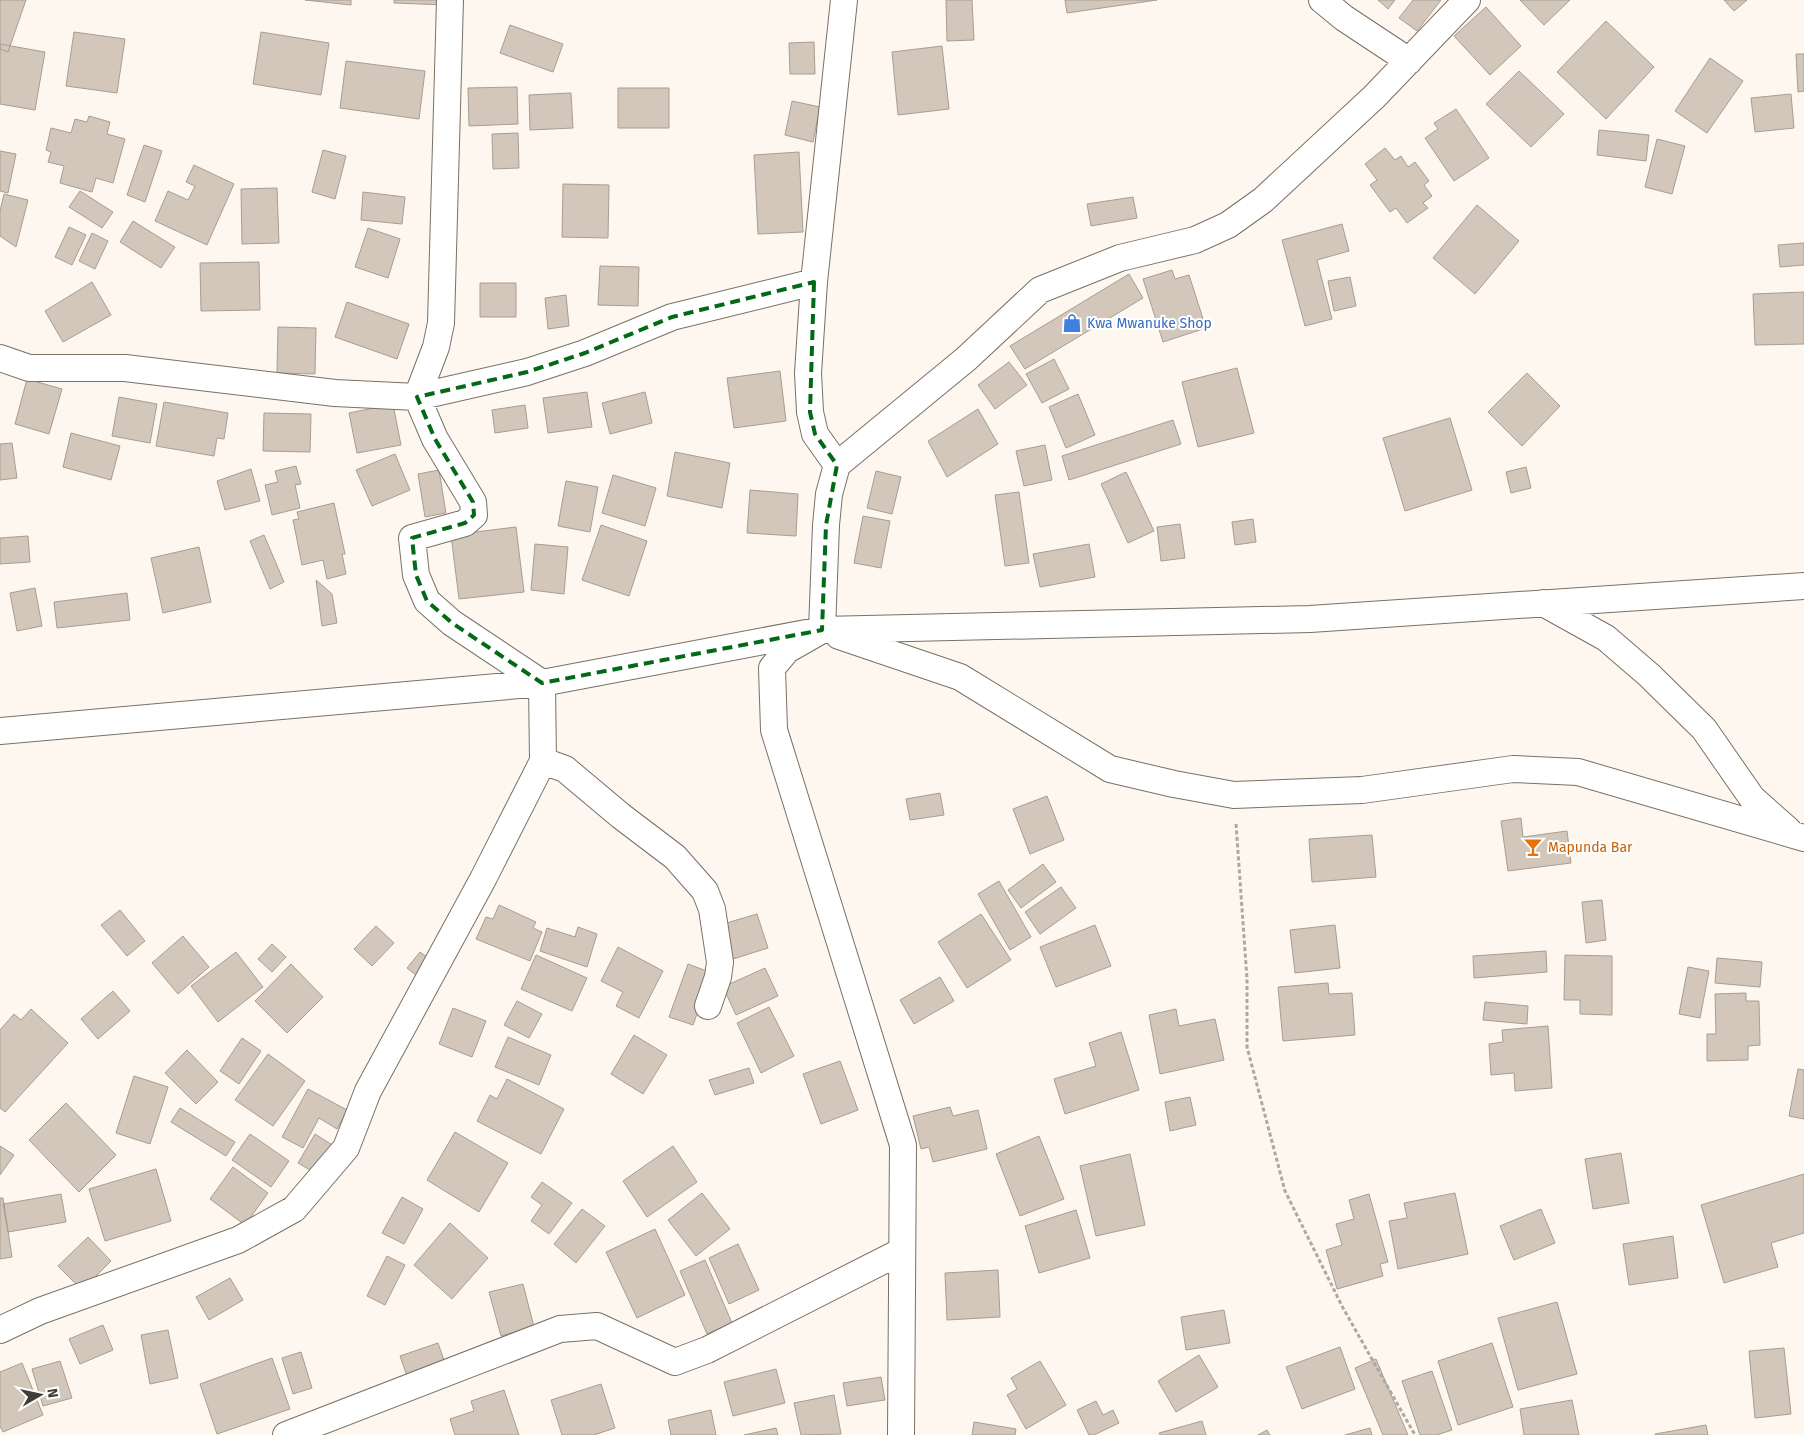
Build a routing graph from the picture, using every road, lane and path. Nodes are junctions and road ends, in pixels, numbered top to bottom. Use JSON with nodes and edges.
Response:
{"nodes":[{"id":1,"x":450,"y":0,"type":"edge"},
{"id":2,"x":844,"y":0,"type":"edge"},
{"id":3,"x":1322,"y":0,"type":"edge"},
{"id":4,"x":1466,"y":0,"type":"edge"},
{"id":5,"x":1409,"y":61,"type":"junction"},
{"id":6,"x":814,"y":282,"type":"junction"},
{"id":7,"x":0,"y":358,"type":"edge"},
{"id":8,"x":417,"y":397,"type":"junction"},
{"id":9,"x":837,"y":465,"type":"junction"},
{"id":10,"x":1804,"y":586,"type":"edge"},
{"id":11,"x":1543,"y":603,"type":"junction"},
{"id":12,"x":822,"y":630,"type":"junction"},
{"id":13,"x":542,"y":683,"type":"junction"},
{"id":14,"x":0,"y":730,"type":"edge"},
{"id":15,"x":543,"y":761,"type":"junction"},
{"id":16,"x":1234,"y":795,"type":"junction"},
{"id":17,"x":1799,"y":837,"type":"edge"},
{"id":18,"x":708,"y":1006,"type":"dead end"},
{"id":19,"x":902,"y":1251,"type":"junction"},
{"id":20,"x":0,"y":1330,"type":"edge"},
{"id":21,"x":286,"y":1435,"type":"edge"},
{"id":22,"x":901,"y":1435,"type":"edge"},
{"id":23,"x":1416,"y":1435,"type":"edge"}],
"edges":[{"from":1,"to":8,"type":"street"},
{"from":2,"to":6,"type":"street"},
{"from":3,"to":5,"type":"street"},
{"from":4,"to":5,"type":"street"},
{"from":5,"to":9,"type":"street"},
{"from":6,"to":8,"type":"street"},
{"from":6,"to":9,"type":"street"},
{"from":7,"to":8,"type":"street"},
{"from":8,"to":13,"type":"street"},
{"from":9,"to":12,"type":"street"},
{"from":10,"to":11,"type":"street"},
{"from":11,"to":12,"type":"street"},
{"from":11,"to":17,"type":"street"},
{"from":12,"to":13,"type":"street"},
{"from":12,"to":16,"type":"street"},
{"from":12,"to":19,"type":"street"},
{"from":13,"to":14,"type":"street"},
{"from":13,"to":15,"type":"street"},
{"from":15,"to":18,"type":"street"},
{"from":15,"to":20,"type":"street"},
{"from":16,"to":17,"type":"street"},
{"from":16,"to":23,"type":"path"},
{"from":19,"to":21,"type":"street"},
{"from":19,"to":22,"type":"street"}]}
